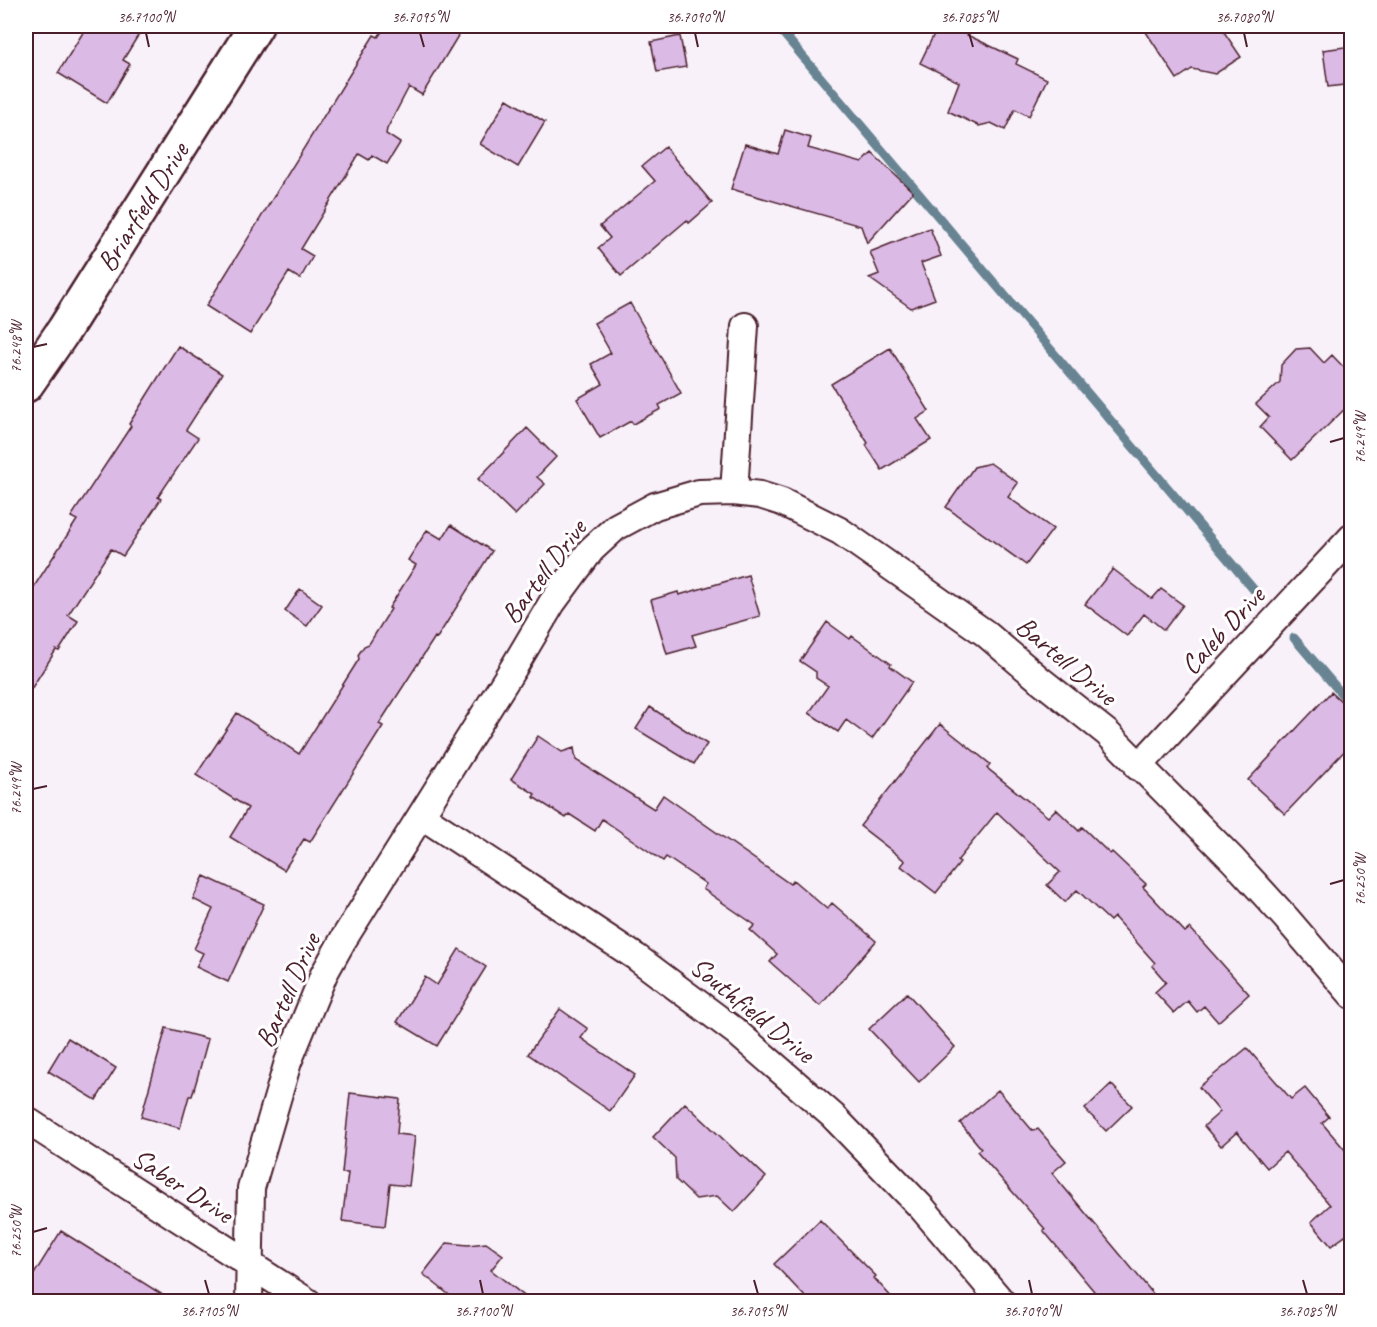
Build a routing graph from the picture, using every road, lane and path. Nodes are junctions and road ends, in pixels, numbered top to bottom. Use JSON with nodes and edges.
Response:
{"nodes":[{"id":1,"x":256,"y":26,"type":"edge"},
{"id":2,"x":745,"y":327,"type":"dead end"},
{"id":3,"x":26,"y":385,"type":"edge"},
{"id":4,"x":734,"y":492,"type":"junction"},
{"id":5,"x":1352,"y":537,"type":"edge"},
{"id":6,"x":1138,"y":766,"type":"junction"},
{"id":7,"x":422,"y":816,"type":"junction"},
{"id":8,"x":1352,"y":995,"type":"edge"},
{"id":9,"x":26,"y":1120,"type":"edge"},
{"id":10,"x":248,"y":1264,"type":"junction"},
{"id":11,"x":249,"y":1302,"type":"edge"},
{"id":12,"x":308,"y":1302,"type":"edge"},
{"id":13,"x":1002,"y":1302,"type":"edge"}],
"edges":[{"from":1,"to":3,"type":"street","name":"Briarfield Drive"},
{"from":2,"to":4,"type":"street"},
{"from":4,"to":6,"type":"street","name":"Bartell Drive"},
{"from":4,"to":7,"type":"street","name":"Bartell Drive"},
{"from":5,"to":6,"type":"street","name":"Caleb Drive"},
{"from":6,"to":8,"type":"street","name":"Bartell Drive"},
{"from":7,"to":10,"type":"street","name":"Bartell Drive"},
{"from":7,"to":13,"type":"street","name":"Southfield Drive"},
{"from":9,"to":10,"type":"street","name":"Saber Drive"},
{"from":10,"to":11,"type":"street","name":"Bartell Drive"},
{"from":10,"to":12,"type":"street","name":"Saber Drive"}]}
